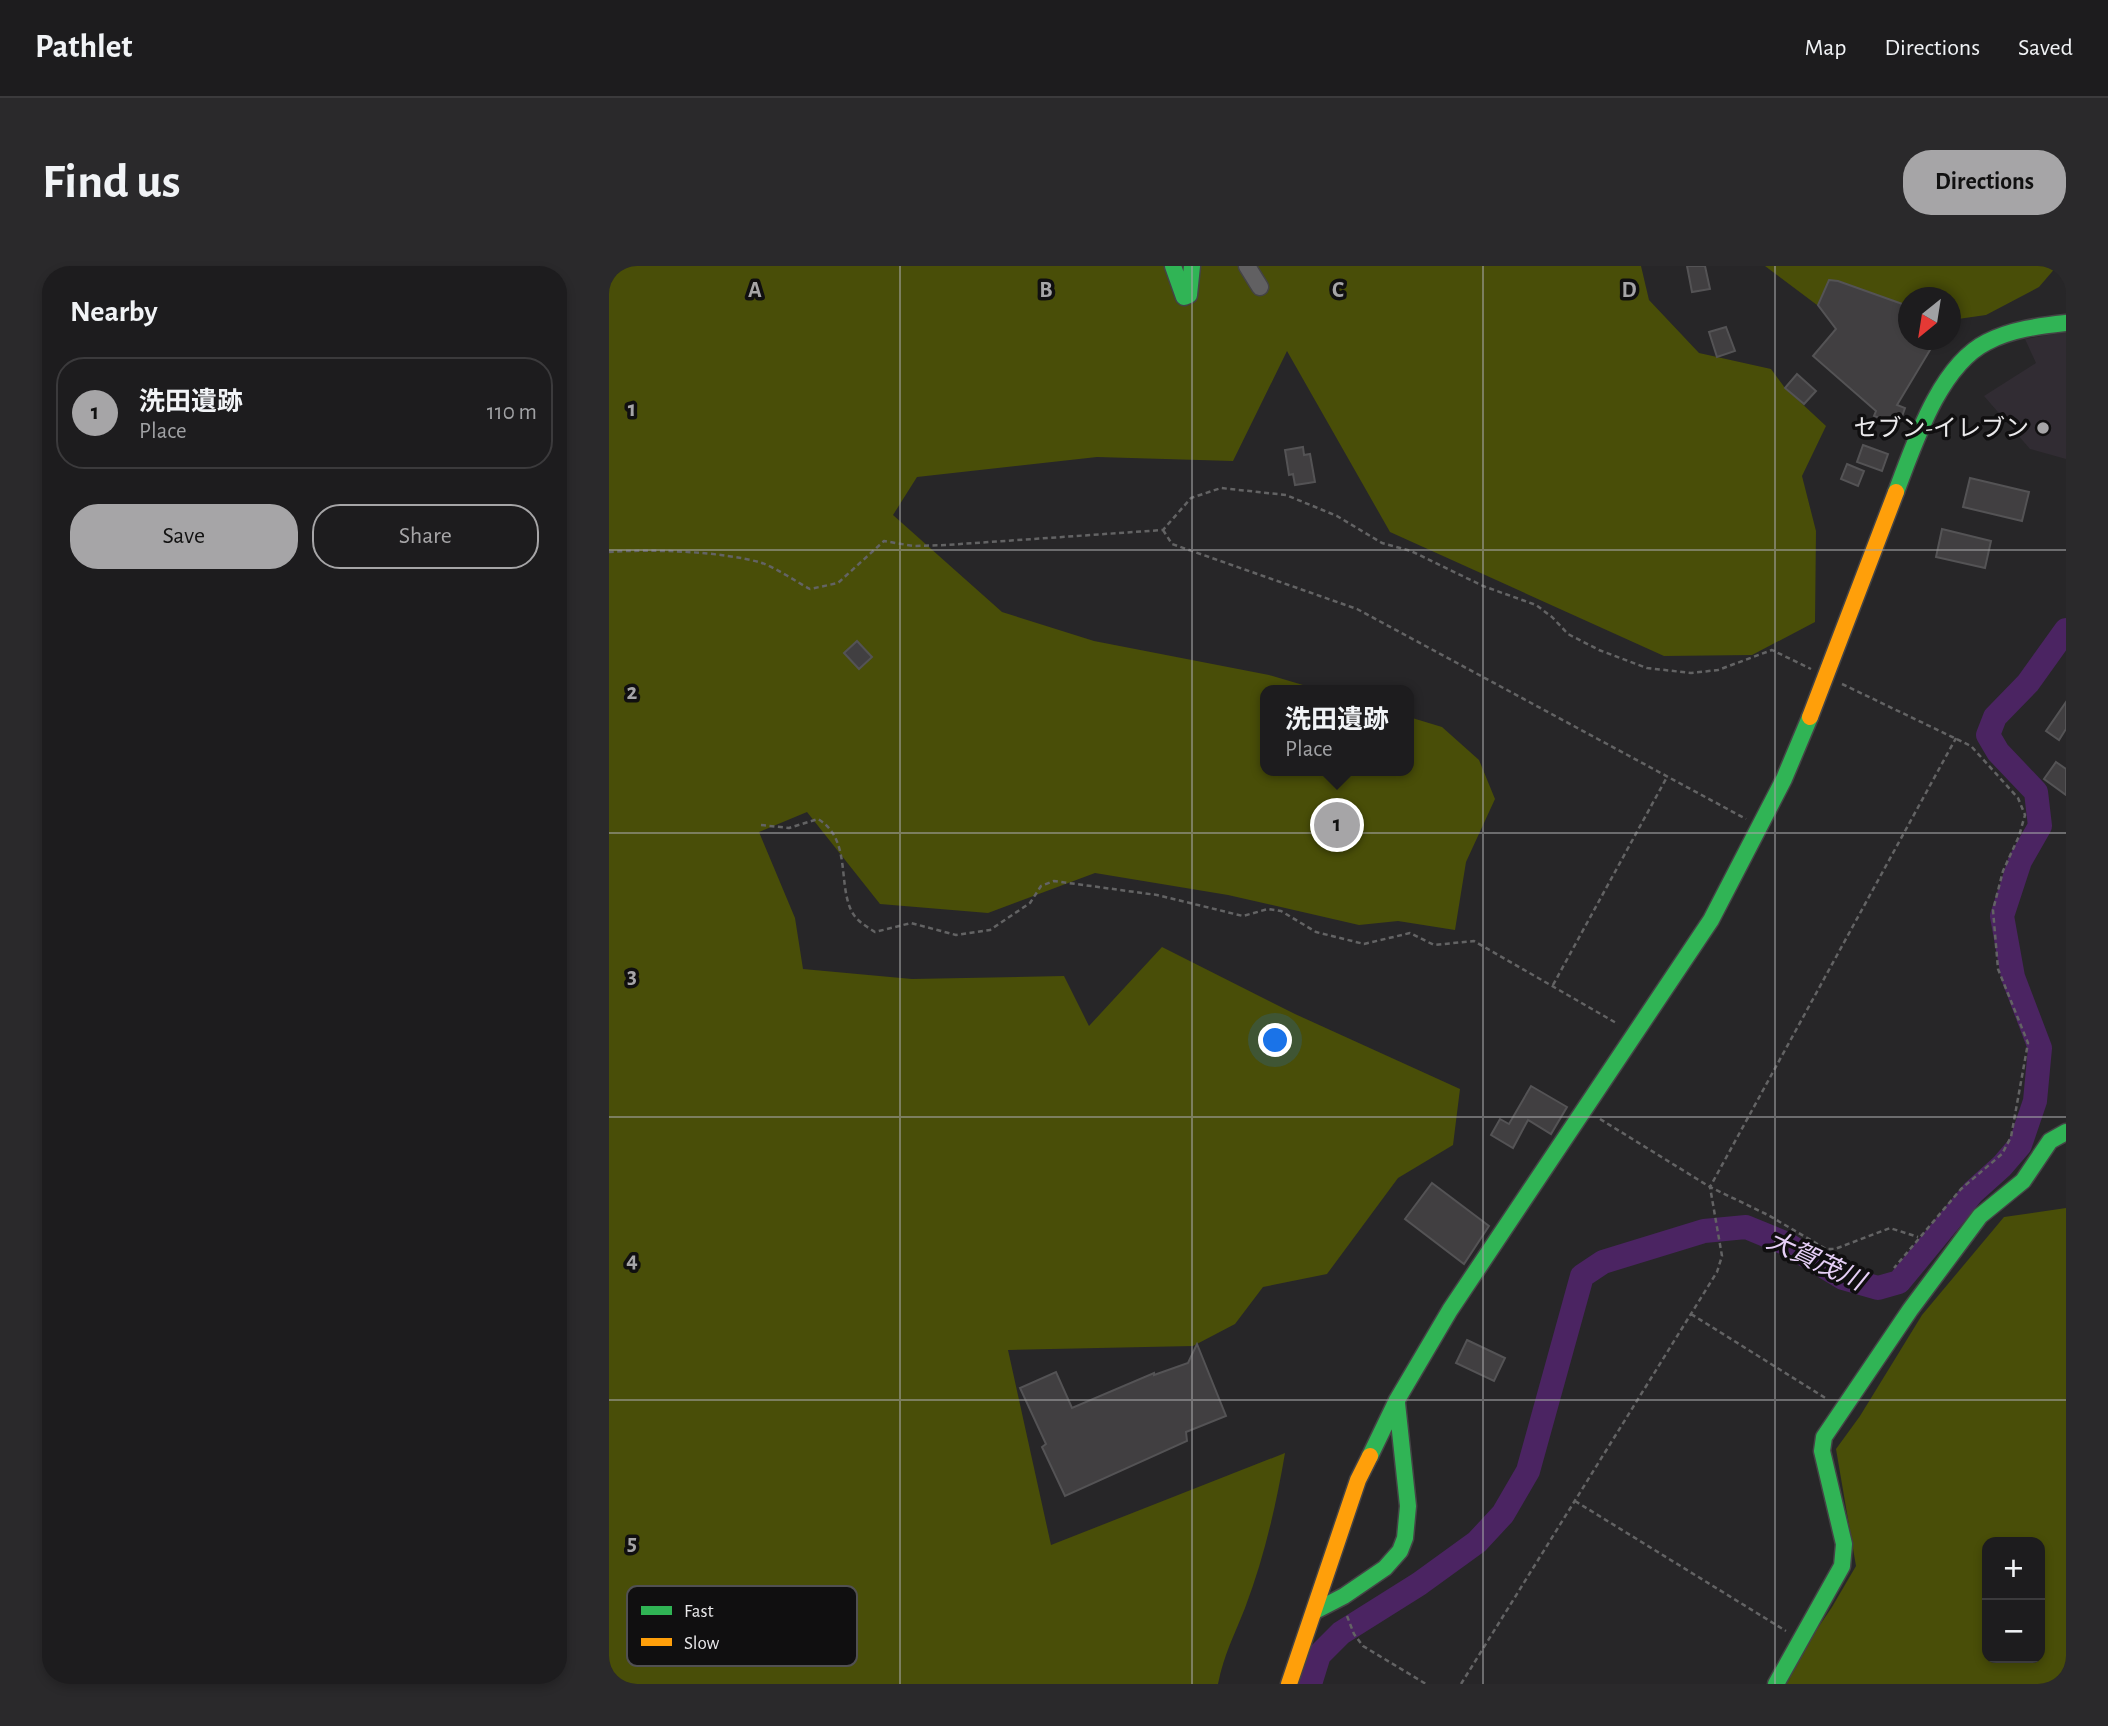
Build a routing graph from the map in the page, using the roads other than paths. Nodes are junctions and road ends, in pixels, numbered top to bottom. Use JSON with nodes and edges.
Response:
{"nodes":[{"id":1,"x":1173,"y":266,"type":"edge"},
{"id":2,"x":1192,"y":266,"type":"edge"},
{"id":3,"x":1247,"y":266,"type":"edge"},
{"id":4,"x":1260,"y":287,"type":"dead end"},
{"id":5,"x":2066,"y":323,"type":"edge"},
{"id":6,"x":2066,"y":1132,"type":"edge"},
{"id":7,"x":1397,"y":1400,"type":"junction"},
{"id":8,"x":1315,"y":1611,"type":"junction"},
{"id":9,"x":1289,"y":1684,"type":"edge"},
{"id":10,"x":1776,"y":1684,"type":"edge"}],
"edges":[{"from":1,"to":2,"type":"street"},
{"from":3,"to":4,"type":"street"},
{"from":5,"to":7,"type":"street"},
{"from":6,"to":10,"type":"street"},
{"from":7,"to":8,"type":"street"},
{"from":7,"to":8,"type":"street"},
{"from":8,"to":9,"type":"street"}]}
